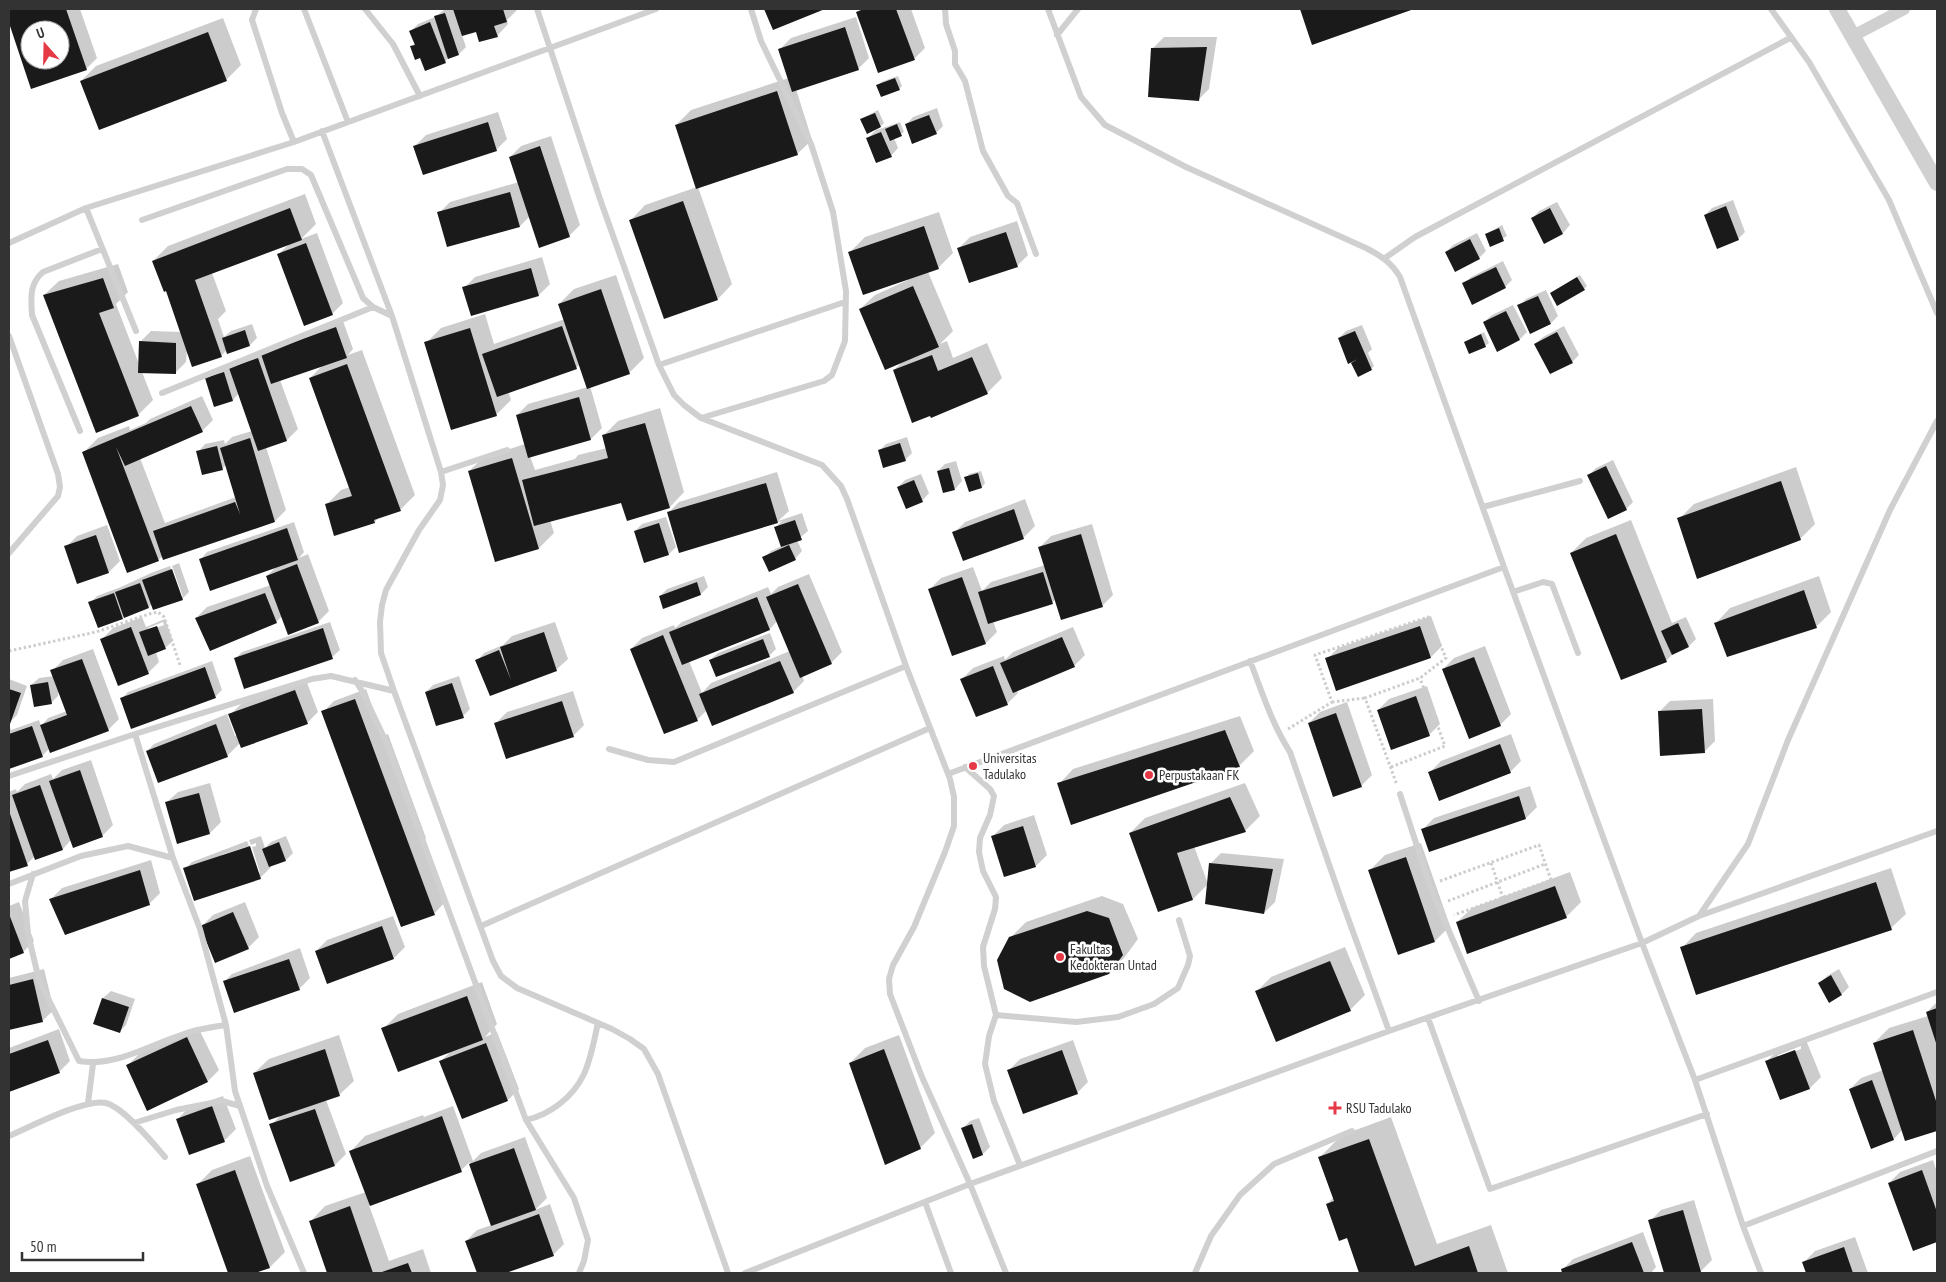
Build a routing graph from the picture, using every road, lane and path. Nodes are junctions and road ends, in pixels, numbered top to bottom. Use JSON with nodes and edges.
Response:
{"nodes":[{"id":1,"x":256,"y":9,"type":"edge"},
{"id":2,"x":304,"y":9,"type":"edge"},
{"id":3,"x":365,"y":9,"type":"edge"},
{"id":4,"x":537,"y":9,"type":"edge"},
{"id":5,"x":656,"y":9,"type":"edge"},
{"id":6,"x":751,"y":9,"type":"edge"},
{"id":7,"x":945,"y":9,"type":"edge"},
{"id":8,"x":1048,"y":9,"type":"edge"},
{"id":9,"x":1078,"y":9,"type":"edge"},
{"id":10,"x":1771,"y":9,"type":"edge"},
{"id":11,"x":1837,"y":9,"type":"edge"},
{"id":12,"x":1904,"y":9,"type":"edge"},
{"id":13,"x":1056,"y":35,"type":"junction"},
{"id":14,"x":1853,"y":36,"type":"junction"},
{"id":15,"x":1790,"y":38,"type":"junction"},
{"id":16,"x":549,"y":49,"type":"junction"},
{"id":17,"x":420,"y":96,"type":"junction"},
{"id":18,"x":348,"y":122,"type":"junction"},
{"id":19,"x":322,"y":131,"type":"junction"},
{"id":20,"x":294,"y":142,"type":"junction"},
{"id":21,"x":1937,"y":183,"type":"edge"},
{"id":22,"x":86,"y":208,"type":"junction"},
{"id":23,"x":142,"y":220,"type":"dead end"},
{"id":24,"x":9,"y":243,"type":"edge"},
{"id":25,"x":102,"y":249,"type":"junction"},
{"id":26,"x":1036,"y":254,"type":"dead end"},
{"id":27,"x":1385,"y":258,"type":"junction"},
{"id":28,"x":845,"y":302,"type":"junction"},
{"id":29,"x":373,"y":307,"type":"junction"},
{"id":30,"x":1937,"y":313,"type":"edge"},
{"id":31,"x":392,"y":316,"type":"junction"},
{"id":32,"x":136,"y":331,"type":"dead end"},
{"id":33,"x":9,"y":336,"type":"edge"},
{"id":34,"x":659,"y":365,"type":"junction"},
{"id":35,"x":162,"y":393,"type":"dead end"},
{"id":36,"x":701,"y":418,"type":"junction"},
{"id":37,"x":1937,"y":422,"type":"edge"},
{"id":38,"x":80,"y":431,"type":"dead end"},
{"id":39,"x":507,"y":450,"type":"dead end"},
{"id":40,"x":441,"y":472,"type":"junction"},
{"id":41,"x":1580,"y":481,"type":"dead end"},
{"id":42,"x":1483,"y":507,"type":"junction"},
{"id":43,"x":9,"y":553,"type":"edge"},
{"id":44,"x":1504,"y":567,"type":"junction"},
{"id":45,"x":1513,"y":592,"type":"junction"},
{"id":46,"x":9,"y":651,"type":"edge"},
{"id":47,"x":1578,"y":653,"type":"dead end"},
{"id":48,"x":1250,"y":661,"type":"junction"},
{"id":49,"x":180,"y":665,"type":"dead end"},
{"id":50,"x":906,"y":666,"type":"junction"},
{"id":51,"x":1420,"y":678,"type":"junction"},
{"id":52,"x":355,"y":680,"type":"junction"},
{"id":53,"x":394,"y":690,"type":"junction"},
{"id":54,"x":1365,"y":698,"type":"junction"},
{"id":55,"x":1332,"y":702,"type":"junction"},
{"id":56,"x":930,"y":728,"type":"junction"},
{"id":57,"x":135,"y":734,"type":"junction"},
{"id":58,"x":1279,"y":734,"type":"junction"},
{"id":59,"x":609,"y":749,"type":"dead end"},
{"id":60,"x":1391,"y":766,"type":"junction"},
{"id":61,"x":965,"y":767,"type":"junction"},
{"id":62,"x":948,"y":774,"type":"junction"},
{"id":63,"x":9,"y":776,"type":"edge"},
{"id":64,"x":1400,"y":794,"type":"joint"},
{"id":65,"x":1937,"y":831,"type":"edge"},
{"id":66,"x":172,"y":858,"type":"junction"},
{"id":67,"x":1491,"y":863,"type":"junction"},
{"id":68,"x":1545,"y":864,"type":"junction"},
{"id":69,"x":33,"y":874,"type":"junction"},
{"id":70,"x":1498,"y":882,"type":"junction"},
{"id":71,"x":9,"y":884,"type":"edge"},
{"id":72,"x":1430,"y":885,"type":"junction"},
{"id":73,"x":1503,"y":898,"type":"junction"},
{"id":74,"x":1438,"y":905,"type":"junction"},
{"id":75,"x":1700,"y":916,"type":"junction"},
{"id":76,"x":1444,"y":918,"type":"junction"},
{"id":77,"x":1179,"y":920,"type":"dead end"},
{"id":78,"x":481,"y":926,"type":"junction"},
{"id":79,"x":1642,"y":943,"type":"junction"},
{"id":80,"x":1937,"y":992,"type":"edge"},
{"id":81,"x":1479,"y":1000,"type":"junction"},
{"id":82,"x":996,"y":1015,"type":"junction"},
{"id":83,"x":1428,"y":1018,"type":"junction"},
{"id":84,"x":598,"y":1023,"type":"junction"},
{"id":85,"x":226,"y":1025,"type":"junction"},
{"id":86,"x":1389,"y":1030,"type":"junction"},
{"id":87,"x":93,"y":1064,"type":"junction"},
{"id":88,"x":1695,"y":1080,"type":"junction"},
{"id":89,"x":88,"y":1103,"type":"junction"},
{"id":90,"x":240,"y":1106,"type":"junction"},
{"id":91,"x":1707,"y":1114,"type":"junction"},
{"id":92,"x":526,"y":1120,"type":"junction"},
{"id":93,"x":134,"y":1123,"type":"junction"},
{"id":94,"x":1352,"y":1131,"type":"dead end"},
{"id":95,"x":9,"y":1136,"type":"edge"},
{"id":96,"x":1937,"y":1151,"type":"edge"},
{"id":97,"x":165,"y":1157,"type":"dead end"},
{"id":98,"x":1020,"y":1165,"type":"junction"},
{"id":99,"x":970,"y":1184,"type":"junction"},
{"id":100,"x":925,"y":1202,"type":"junction"},
{"id":101,"x":1743,"y":1226,"type":"junction"},
{"id":102,"x":304,"y":1273,"type":"edge"},
{"id":103,"x":579,"y":1273,"type":"edge"},
{"id":104,"x":728,"y":1273,"type":"edge"},
{"id":105,"x":745,"y":1273,"type":"edge"},
{"id":106,"x":951,"y":1273,"type":"edge"},
{"id":107,"x":1006,"y":1273,"type":"edge"},
{"id":108,"x":1195,"y":1273,"type":"edge"},
{"id":109,"x":1761,"y":1273,"type":"edge"}],
"edges":[{"from":1,"to":20,"type":"lane"},
{"from":2,"to":18,"type":"lane"},
{"from":3,"to":17,"type":"lane"},
{"from":4,"to":16,"type":"lane"},
{"from":5,"to":16,"type":"lane"},
{"from":6,"to":28,"type":"lane"},
{"from":7,"to":26,"type":"lane"},
{"from":8,"to":13,"type":"lane"},
{"from":9,"to":13,"type":"lane"},
{"from":10,"to":15,"type":"lane"},
{"from":11,"to":14,"type":"street"},
{"from":12,"to":14,"type":"street"},
{"from":13,"to":27,"type":"lane"},
{"from":14,"to":21,"type":"street"},
{"from":15,"to":27,"type":"lane"},
{"from":15,"to":30,"type":"lane"},
{"from":16,"to":17,"type":"lane"},
{"from":16,"to":34,"type":"lane"},
{"from":17,"to":18,"type":"lane"},
{"from":18,"to":19,"type":"lane"},
{"from":19,"to":20,"type":"lane"},
{"from":19,"to":31,"type":"lane"},
{"from":20,"to":22,"type":"lane"},
{"from":22,"to":24,"type":"lane"},
{"from":22,"to":25,"type":"lane"},
{"from":23,"to":29,"type":"lane"},
{"from":25,"to":32,"type":"lane"},
{"from":25,"to":38,"type":"lane"},
{"from":27,"to":42,"type":"lane"},
{"from":28,"to":34,"type":"lane"},
{"from":28,"to":36,"type":"lane"},
{"from":29,"to":31,"type":"lane"},
{"from":29,"to":35,"type":"lane"},
{"from":31,"to":40,"type":"lane"},
{"from":33,"to":43,"type":"lane"},
{"from":34,"to":36,"type":"lane"},
{"from":36,"to":50,"type":"lane"},
{"from":37,"to":75,"type":"lane"},
{"from":39,"to":40,"type":"lane"},
{"from":40,"to":53,"type":"lane"},
{"from":41,"to":42,"type":"lane"},
{"from":42,"to":44,"type":"lane"},
{"from":44,"to":45,"type":"lane"},
{"from":44,"to":48,"type":"lane"},
{"from":45,"to":47,"type":"lane"},
{"from":45,"to":79,"type":"lane"},
{"from":46,"to":49,"type":"path"},
{"from":48,"to":58,"type":"lane"},
{"from":48,"to":61,"type":"lane"},
{"from":50,"to":56,"type":"lane"},
{"from":50,"to":59,"type":"lane"},
{"from":51,"to":54,"type":"path"},
{"from":51,"to":55,"type":"path"},
{"from":51,"to":60,"type":"path"},
{"from":52,"to":53,"type":"lane"},
{"from":52,"to":57,"type":"lane"},
{"from":52,"to":92,"type":"lane"},
{"from":53,"to":78,"type":"lane"},
{"from":54,"to":55,"type":"path"},
{"from":54,"to":60,"type":"path"},
{"from":55,"to":58,"type":"path"},
{"from":56,"to":62,"type":"lane"},
{"from":56,"to":78,"type":"lane"},
{"from":57,"to":63,"type":"lane"},
{"from":57,"to":66,"type":"lane"},
{"from":58,"to":86,"type":"lane"},
{"from":60,"to":64,"type":"path"},
{"from":61,"to":62,"type":"lane"},
{"from":61,"to":82,"type":"lane"},
{"from":62,"to":99,"type":"lane"},
{"from":64,"to":72,"type":"lane"},
{"from":65,"to":75,"type":"lane"},
{"from":66,"to":69,"type":"lane"},
{"from":66,"to":85,"type":"lane"},
{"from":67,"to":68,"type":"path"},
{"from":67,"to":70,"type":"path"},
{"from":67,"to":72,"type":"path"},
{"from":68,"to":70,"type":"path"},
{"from":68,"to":73,"type":"path"},
{"from":69,"to":71,"type":"lane"},
{"from":69,"to":87,"type":"lane"},
{"from":70,"to":73,"type":"path"},
{"from":70,"to":74,"type":"path"},
{"from":72,"to":74,"type":"lane"},
{"from":73,"to":76,"type":"path"},
{"from":74,"to":76,"type":"lane"},
{"from":75,"to":79,"type":"lane"},
{"from":76,"to":81,"type":"lane"},
{"from":77,"to":82,"type":"lane"},
{"from":78,"to":84,"type":"lane"},
{"from":79,"to":81,"type":"lane"},
{"from":79,"to":88,"type":"lane"},
{"from":80,"to":88,"type":"lane"},
{"from":81,"to":83,"type":"lane"},
{"from":82,"to":98,"type":"lane"},
{"from":83,"to":86,"type":"lane"},
{"from":83,"to":91,"type":"lane"},
{"from":84,"to":92,"type":"lane"},
{"from":84,"to":104,"type":"lane"},
{"from":85,"to":87,"type":"lane"},
{"from":85,"to":90,"type":"lane"},
{"from":86,"to":98,"type":"lane"},
{"from":87,"to":89,"type":"lane"},
{"from":88,"to":91,"type":"lane"},
{"from":89,"to":93,"type":"lane"},
{"from":89,"to":95,"type":"lane"},
{"from":90,"to":93,"type":"lane"},
{"from":90,"to":102,"type":"lane"},
{"from":91,"to":101,"type":"lane"},
{"from":92,"to":103,"type":"lane"},
{"from":93,"to":97,"type":"lane"},
{"from":94,"to":108,"type":"lane"},
{"from":96,"to":101,"type":"lane"},
{"from":98,"to":99,"type":"lane"},
{"from":99,"to":100,"type":"lane"},
{"from":99,"to":107,"type":"lane"},
{"from":100,"to":105,"type":"lane"},
{"from":100,"to":106,"type":"lane"},
{"from":101,"to":109,"type":"lane"}]}
